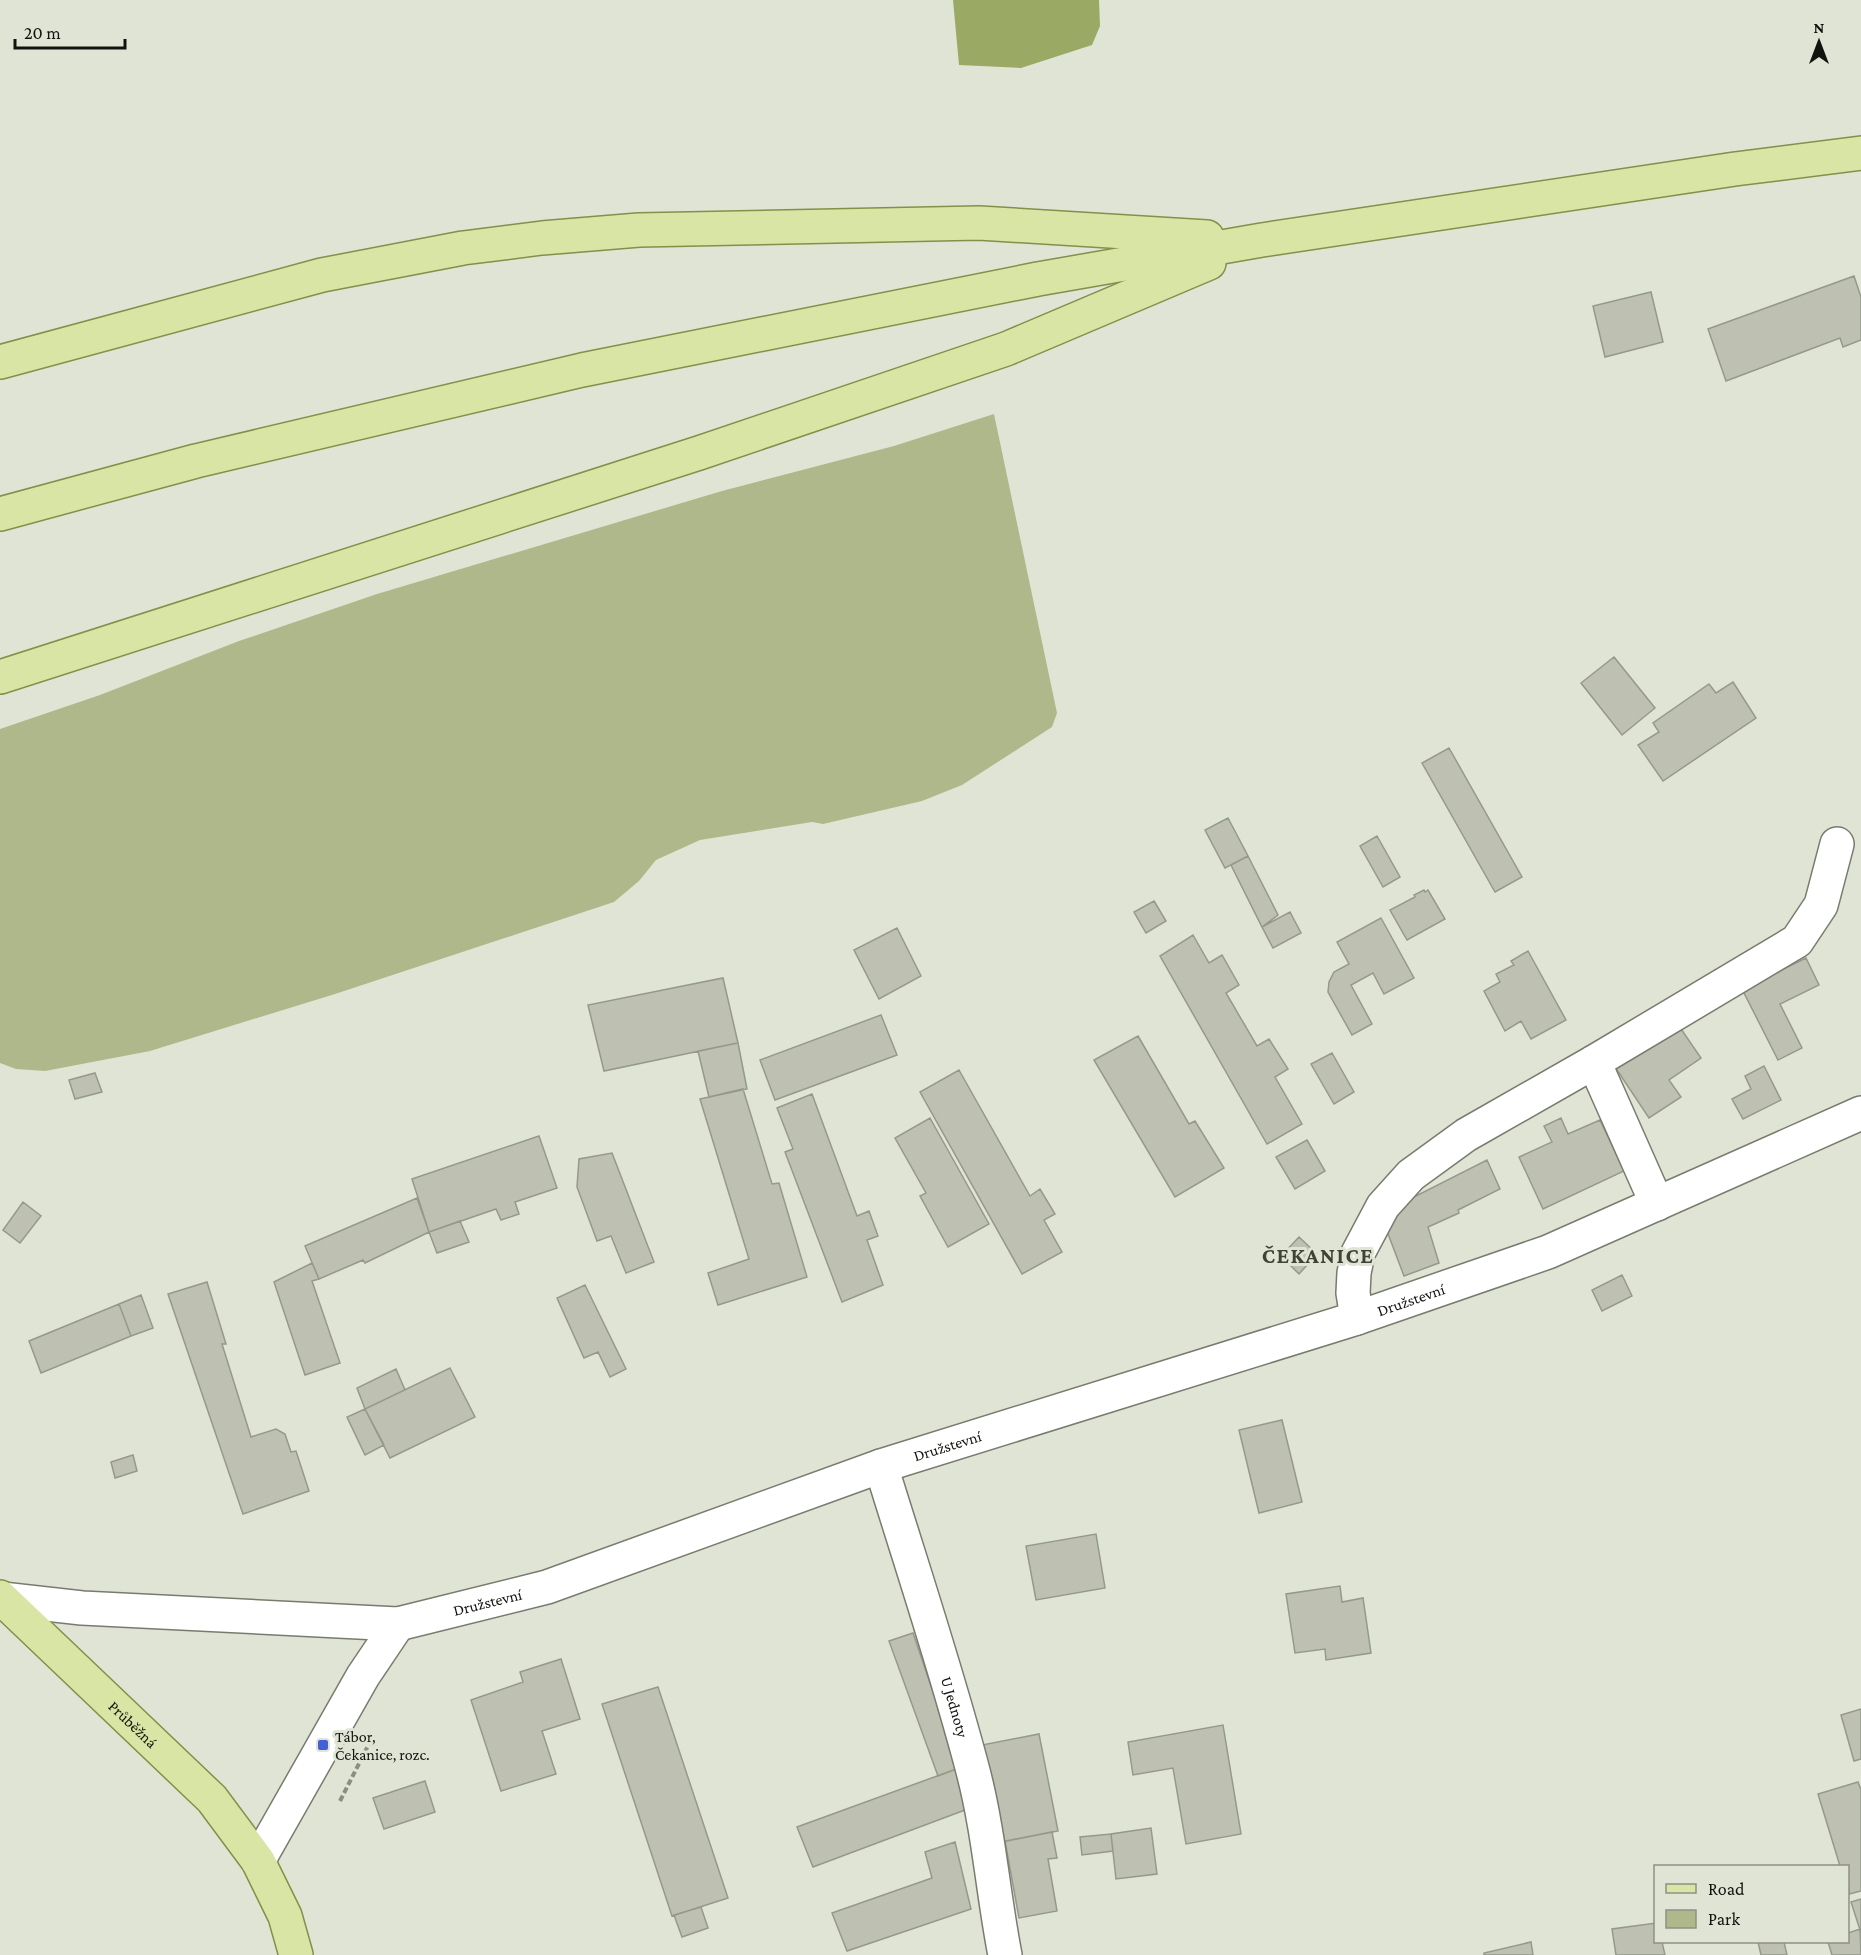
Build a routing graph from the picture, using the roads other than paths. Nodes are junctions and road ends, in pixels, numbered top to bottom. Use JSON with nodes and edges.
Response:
{"nodes":[{"id":1,"x":1861,"y":153,"type":"edge"},
{"id":2,"x":1262,"y":240,"type":"junction"},
{"id":3,"x":0,"y":362,"type":"edge"},
{"id":4,"x":0,"y":514,"type":"edge"},
{"id":5,"x":0,"y":677,"type":"edge"},
{"id":6,"x":1837,"y":844,"type":"dead end"},
{"id":7,"x":1594,"y":1062,"type":"junction"},
{"id":8,"x":1861,"y":1113,"type":"edge"},
{"id":9,"x":1657,"y":1204,"type":"junction"},
{"id":10,"x":1356,"y":1318,"type":"junction"},
{"id":11,"x":881,"y":1466,"type":"junction"},
{"id":12,"x":1,"y":1598,"type":"edge"},
{"id":13,"x":398,"y":1624,"type":"junction"},
{"id":14,"x":258,"y":1861,"type":"junction"},
{"id":15,"x":296,"y":1955,"type":"edge"},
{"id":16,"x":1005,"y":1955,"type":"edge"}],
"edges":[{"from":1,"to":2,"type":"main road"},
{"from":2,"to":3,"type":"main road"},
{"from":2,"to":4,"type":"main road"},
{"from":2,"to":5,"type":"main road"},
{"from":6,"to":7,"type":"street"},
{"from":7,"to":9,"type":"street"},
{"from":7,"to":10,"type":"street"},
{"from":8,"to":9,"type":"street","name":"Družstevní"},
{"from":9,"to":10,"type":"street","name":"Družstevní"},
{"from":10,"to":11,"type":"street","name":"Družstevní"},
{"from":11,"to":13,"type":"street","name":"Družstevní"},
{"from":11,"to":16,"type":"street","name":"U Jednoty"},
{"from":12,"to":13,"type":"street","name":"Družstevní"},
{"from":12,"to":14,"type":"main road","name":"Průběžná"},
{"from":13,"to":14,"type":"street"},
{"from":14,"to":15,"type":"main road","name":"Průběžná"}]}
